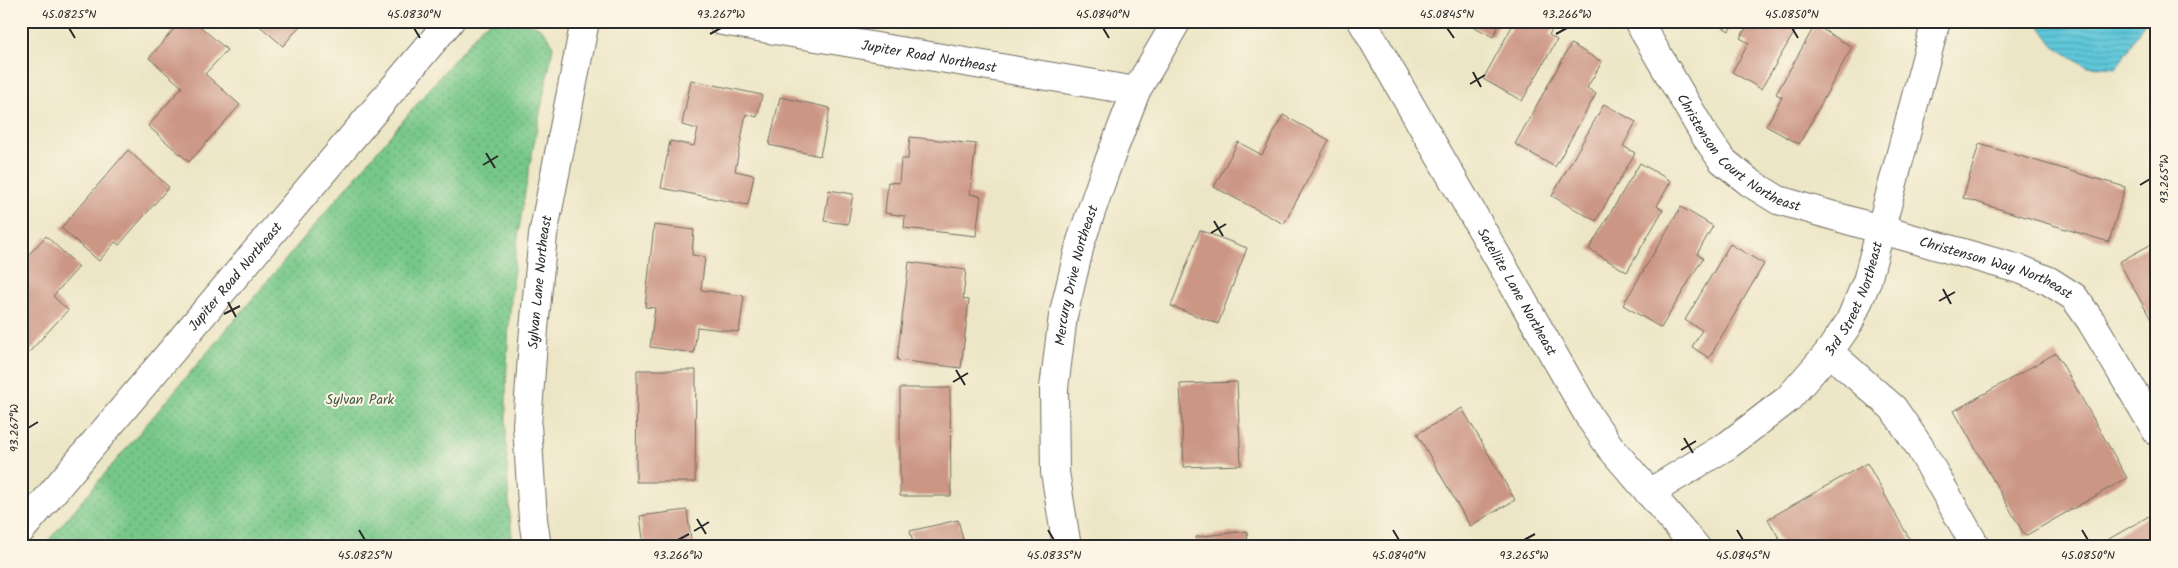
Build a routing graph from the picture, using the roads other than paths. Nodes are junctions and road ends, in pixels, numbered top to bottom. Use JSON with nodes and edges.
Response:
{"nodes":[{"id":1,"x":450,"y":21,"type":"edge"},
{"id":2,"x":584,"y":21,"type":"edge"},
{"id":3,"x":722,"y":21,"type":"edge"},
{"id":4,"x":1177,"y":21,"type":"edge"},
{"id":5,"x":1362,"y":21,"type":"edge"},
{"id":6,"x":1638,"y":21,"type":"edge"},
{"id":7,"x":1936,"y":21,"type":"edge"},
{"id":8,"x":1136,"y":91,"type":"junction"},
{"id":9,"x":1881,"y":231,"type":"junction"},
{"id":10,"x":1829,"y":352,"type":"junction"},
{"id":11,"x":2157,"y":432,"type":"edge"},
{"id":12,"x":1649,"y":493,"type":"junction"},
{"id":13,"x":21,"y":530,"type":"edge"},
{"id":14,"x":536,"y":547,"type":"edge"},
{"id":15,"x":1067,"y":547,"type":"edge"},
{"id":16,"x":1696,"y":547,"type":"edge"},
{"id":17,"x":1976,"y":547,"type":"edge"}],
"edges":[{"from":1,"to":13,"type":"street","name":"Jupiter Road Northeast"},
{"from":2,"to":14,"type":"street","name":"Sylvan Lane Northeast"},
{"from":3,"to":8,"type":"street","name":"Jupiter Road Northeast"},
{"from":4,"to":8,"type":"street","name":"Mercury Drive Northeast"},
{"from":5,"to":12,"type":"street","name":"Satellite Lane Northeast"},
{"from":6,"to":9,"type":"street","name":"Christenson Court Northeast"},
{"from":7,"to":9,"type":"street","name":"3rd Street Northeast"},
{"from":8,"to":15,"type":"street","name":"Mercury Drive Northeast"},
{"from":9,"to":10,"type":"street","name":"3rd Street Northeast"},
{"from":9,"to":11,"type":"street","name":"Christenson Way Northeast"},
{"from":10,"to":12,"type":"street","name":"3rd Street Northeast"},
{"from":10,"to":17,"type":"street"},
{"from":12,"to":16,"type":"street","name":"Satellite Lane Northeast"}]}
